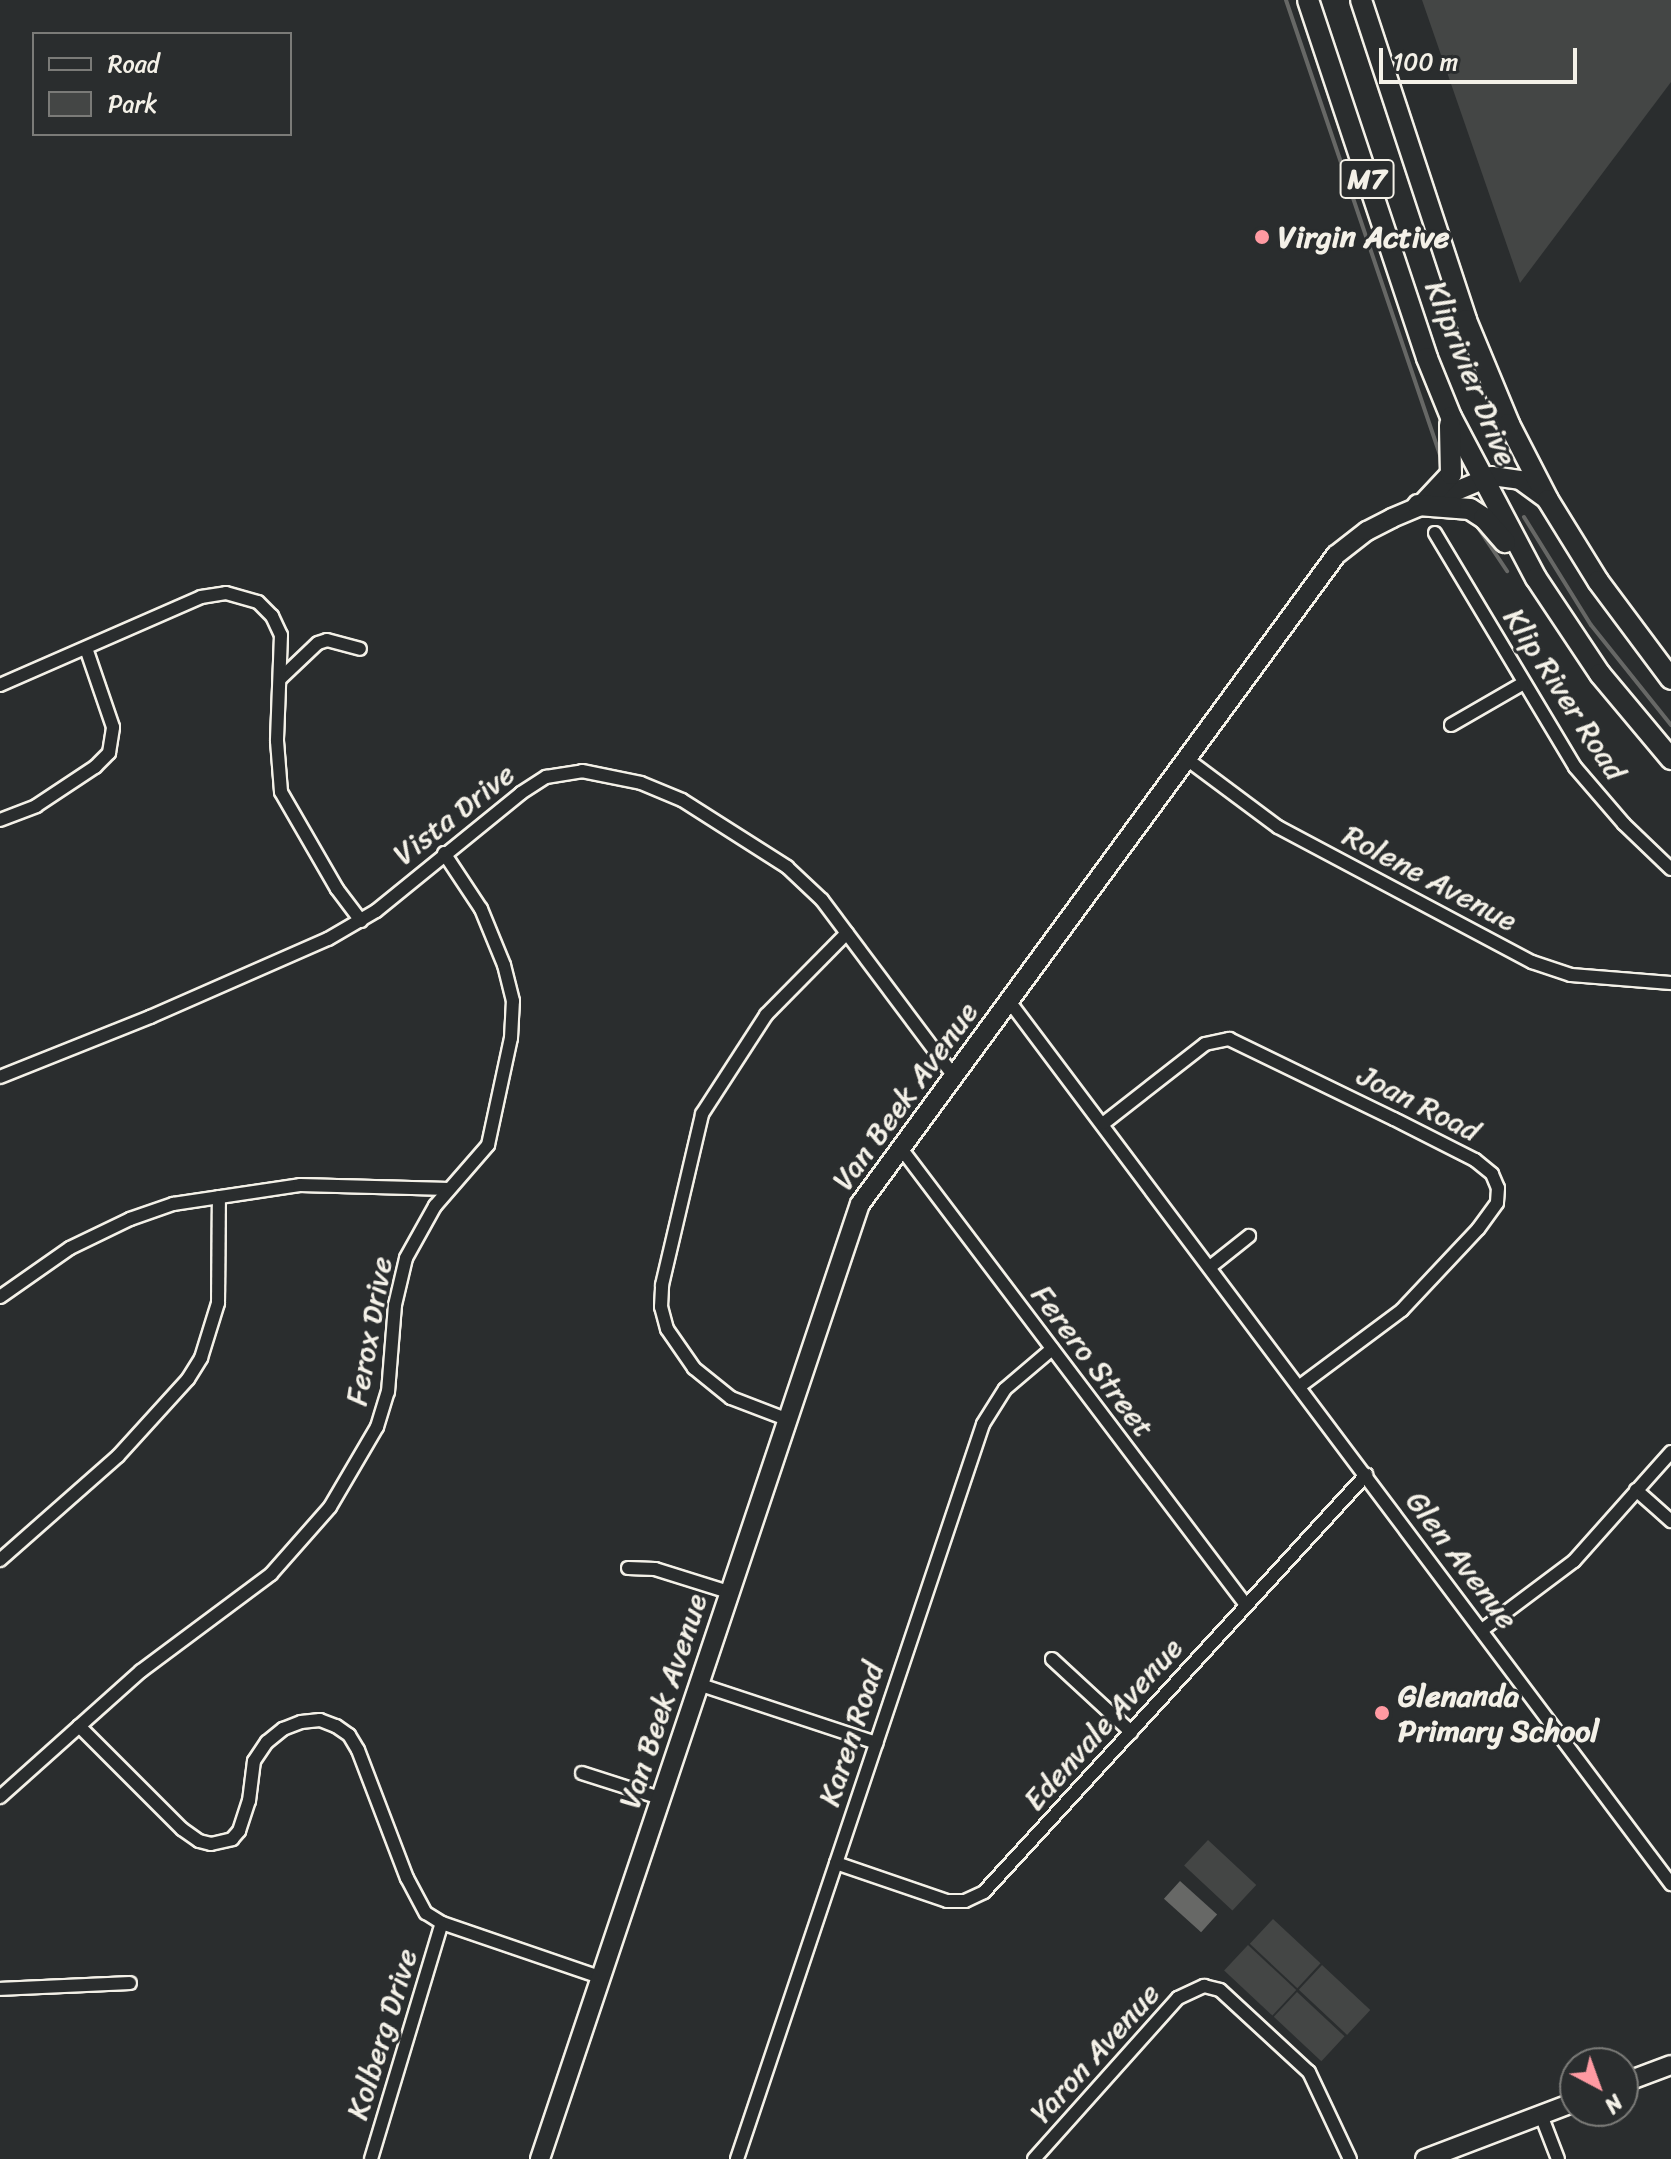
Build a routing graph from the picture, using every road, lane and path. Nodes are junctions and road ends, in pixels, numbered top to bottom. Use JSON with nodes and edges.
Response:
{"nodes":[{"id":1,"x":1308,"y":0,"type":"edge"},
{"id":2,"x":1361,"y":0,"type":"edge"},
{"id":3,"x":1451,"y":417,"type":"junction"},
{"id":4,"x":1481,"y":479,"type":"junction"},
{"id":5,"x":1548,"y":500,"type":"junction"},
{"id":6,"x":1422,"y":503,"type":"junction"},
{"id":7,"x":1435,"y":533,"type":"dead end"},
{"id":8,"x":1536,"y":578,"type":"junction"},
{"id":9,"x":86,"y":648,"type":"junction"},
{"id":10,"x":360,"y":649,"type":"dead end"},
{"id":11,"x":280,"y":679,"type":"junction"},
{"id":12,"x":1671,"y":679,"type":"edge"},
{"id":13,"x":1522,"y":684,"type":"junction"},
{"id":14,"x":0,"y":685,"type":"edge"},
{"id":15,"x":1451,"y":725,"type":"dead end"},
{"id":16,"x":1671,"y":759,"type":"edge"},
{"id":17,"x":1188,"y":760,"type":"junction"},
{"id":18,"x":0,"y":820,"type":"edge"},
{"id":19,"x":444,"y":853,"type":"junction"},
{"id":20,"x":1671,"y":869,"type":"edge"},
{"id":21,"x":361,"y":921,"type":"junction"},
{"id":22,"x":847,"y":933,"type":"junction"},
{"id":23,"x":1671,"y":983,"type":"edge"},
{"id":24,"x":1009,"y":1001,"type":"junction"},
{"id":25,"x":953,"y":1075,"type":"junction"},
{"id":26,"x":0,"y":1077,"type":"edge"},
{"id":27,"x":1104,"y":1123,"type":"junction"},
{"id":28,"x":900,"y":1147,"type":"junction"},
{"id":29,"x":449,"y":1189,"type":"junction"},
{"id":30,"x":219,"y":1197,"type":"junction"},
{"id":31,"x":1249,"y":1236,"type":"dead end"},
{"id":32,"x":1210,"y":1267,"type":"junction"},
{"id":33,"x":0,"y":1297,"type":"edge"},
{"id":34,"x":1052,"y":1349,"type":"junction"},
{"id":35,"x":1300,"y":1386,"type":"junction"},
{"id":36,"x":786,"y":1419,"type":"junction"},
{"id":37,"x":1671,"y":1452,"type":"edge"},
{"id":38,"x":1366,"y":1475,"type":"junction"},
{"id":39,"x":1636,"y":1490,"type":"junction"},
{"id":40,"x":1671,"y":1521,"type":"edge"},
{"id":41,"x":0,"y":1560,"type":"edge"},
{"id":42,"x":628,"y":1568,"type":"dead end"},
{"id":43,"x":729,"y":1592,"type":"junction"},
{"id":44,"x":1246,"y":1605,"type":"junction"},
{"id":45,"x":1482,"y":1630,"type":"junction"},
{"id":46,"x":1052,"y":1659,"type":"dead end"},
{"id":47,"x":698,"y":1684,"type":"junction"},
{"id":48,"x":79,"y":1726,"type":"junction"},
{"id":49,"x":1131,"y":1732,"type":"junction"},
{"id":50,"x":876,"y":1743,"type":"junction"},
{"id":51,"x":582,"y":1773,"type":"dead end"},
{"id":52,"x":0,"y":1797,"type":"edge"},
{"id":53,"x":660,"y":1798,"type":"junction"},
{"id":54,"x":836,"y":1863,"type":"junction"},
{"id":55,"x":1671,"y":1884,"type":"edge"},
{"id":56,"x":442,"y":1923,"type":"junction"},
{"id":57,"x":600,"y":1977,"type":"junction"},
{"id":58,"x":130,"y":1983,"type":"dead end"},
{"id":59,"x":0,"y":1989,"type":"edge"},
{"id":60,"x":1671,"y":2065,"type":"edge"},
{"id":61,"x":1639,"y":2077,"type":"edge"},
{"id":62,"x":1559,"y":2108,"type":"edge"},
{"id":63,"x":1541,"y":2115,"type":"junction"},
{"id":64,"x":371,"y":2159,"type":"edge"},
{"id":65,"x":540,"y":2159,"type":"edge"},
{"id":66,"x":737,"y":2159,"type":"edge"},
{"id":67,"x":1034,"y":2159,"type":"edge"},
{"id":68,"x":1350,"y":2159,"type":"edge"},
{"id":69,"x":1425,"y":2159,"type":"edge"},
{"id":70,"x":1558,"y":2159,"type":"edge"}],
"edges":[{"from":1,"to":3,"type":"main road","name":"Kliprivier Drive","number":"M7"},
{"from":2,"to":5,"type":"main road","name":"Kliprivier Drive","number":"M7"},
{"from":3,"to":4,"type":"main road","name":"Kliprivier Drive","number":"M7"},
{"from":3,"to":6,"type":"main road"},
{"from":4,"to":5,"type":"street","name":"Van Beek Avenue"},
{"from":4,"to":6,"type":"street","name":"Van Beek Avenue"},
{"from":4,"to":8,"type":"main road","name":"Kliprivier Drive","number":"M7"},
{"from":5,"to":12,"type":"main road","number":"M7"},
{"from":6,"to":8,"type":"main road"},
{"from":6,"to":17,"type":"street","name":"Van Beek Avenue"},
{"from":7,"to":13,"type":"street","name":"Klip River Road"},
{"from":8,"to":16,"type":"main road","number":"M7"},
{"from":9,"to":11,"type":"street"},
{"from":9,"to":14,"type":"street"},
{"from":9,"to":18,"type":"street"},
{"from":10,"to":11,"type":"street"},
{"from":11,"to":21,"type":"street"},
{"from":13,"to":15,"type":"street"},
{"from":13,"to":20,"type":"street","name":"Klip River Road"},
{"from":17,"to":23,"type":"street","name":"Rolene Avenue"},
{"from":17,"to":24,"type":"street","name":"Van Beek Avenue"},
{"from":19,"to":21,"type":"street","name":"Vista Drive"},
{"from":19,"to":22,"type":"street","name":"Vista Drive"},
{"from":19,"to":29,"type":"street","name":"Ferox Drive"},
{"from":21,"to":26,"type":"street","name":"Vista Drive"},
{"from":22,"to":25,"type":"street","name":"Vista Drive"},
{"from":22,"to":36,"type":"street"},
{"from":24,"to":25,"type":"street","name":"Van Beek Avenue"},
{"from":24,"to":27,"type":"street","name":"Glen Avenue"},
{"from":25,"to":28,"type":"street","name":"Van Beek Avenue"},
{"from":27,"to":32,"type":"street","name":"Glen Avenue"},
{"from":27,"to":35,"type":"street","name":"Joan Road"},
{"from":28,"to":34,"type":"street","name":"Ferero Street"},
{"from":28,"to":36,"type":"street","name":"Van Beek Avenue"},
{"from":29,"to":30,"type":"street"},
{"from":29,"to":48,"type":"street","name":"Ferox Drive"},
{"from":30,"to":33,"type":"street"},
{"from":30,"to":41,"type":"street"},
{"from":31,"to":32,"type":"street"},
{"from":32,"to":35,"type":"street","name":"Glen Avenue"},
{"from":34,"to":44,"type":"street","name":"Ferero Street"},
{"from":34,"to":50,"type":"street","name":"Karen Road"},
{"from":35,"to":38,"type":"street","name":"Glen Avenue"},
{"from":36,"to":43,"type":"street","name":"Van Beek Avenue"},
{"from":37,"to":39,"type":"street"},
{"from":38,"to":44,"type":"street","name":"Edenvale Avenue"},
{"from":38,"to":45,"type":"street","name":"Glen Avenue"},
{"from":39,"to":40,"type":"street"},
{"from":39,"to":45,"type":"street"},
{"from":42,"to":43,"type":"street"},
{"from":43,"to":47,"type":"street","name":"Van Beek Avenue"},
{"from":44,"to":49,"type":"street","name":"Edenvale Avenue"},
{"from":45,"to":55,"type":"street","name":"Glen Avenue"},
{"from":46,"to":49,"type":"street"},
{"from":47,"to":50,"type":"street"},
{"from":47,"to":53,"type":"street","name":"Van Beek Avenue"},
{"from":48,"to":52,"type":"street","name":"Ferox Drive"},
{"from":48,"to":56,"type":"street"},
{"from":49,"to":54,"type":"street","name":"Edenvale Avenue"},
{"from":50,"to":54,"type":"street","name":"Karen Road"},
{"from":51,"to":53,"type":"street"},
{"from":53,"to":57,"type":"street","name":"Van Beek Avenue"},
{"from":54,"to":66,"type":"street","name":"Karen Road"},
{"from":56,"to":57,"type":"street"},
{"from":56,"to":64,"type":"street","name":"Kolberg Drive"},
{"from":57,"to":65,"type":"street","name":"Van Beek Avenue"},
{"from":58,"to":59,"type":"street"},
{"from":60,"to":61,"type":"street"},
{"from":62,"to":63,"type":"street"},
{"from":63,"to":69,"type":"street"},
{"from":63,"to":70,"type":"street"},
{"from":67,"to":68,"type":"street","name":"Yaron Avenue"}]}
